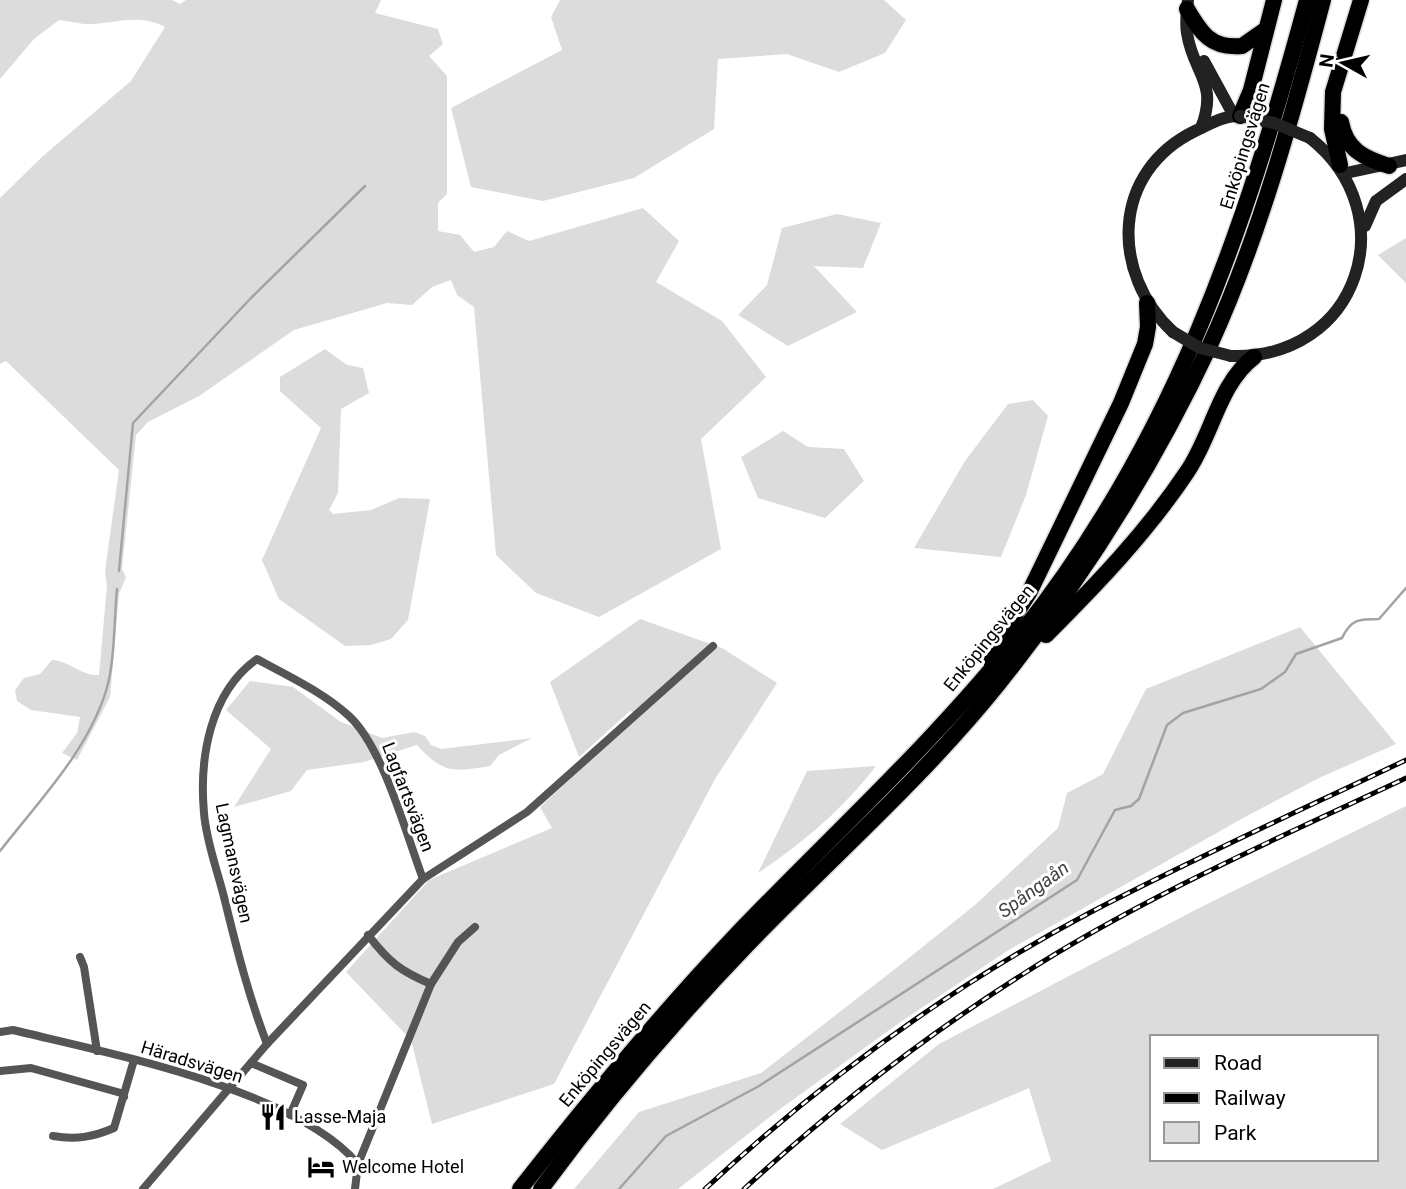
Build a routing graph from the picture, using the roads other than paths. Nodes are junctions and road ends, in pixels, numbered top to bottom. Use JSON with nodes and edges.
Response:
{"nodes":[{"id":1,"x":1274,"y":0,"type":"edge"},
{"id":2,"x":1307,"y":0,"type":"edge"},
{"id":3,"x":1323,"y":0,"type":"edge"},
{"id":4,"x":1361,"y":0,"type":"edge"},
{"id":5,"x":1187,"y":5,"type":"edge"},
{"id":6,"x":1265,"y":30,"type":"junction"},
{"id":7,"x":1342,"y":67,"type":"junction"},
{"id":8,"x":1237,"y":116,"type":"junction"},
{"id":9,"x":1201,"y":128,"type":"junction"},
{"id":10,"x":1406,"y":160,"type":"edge"},
{"id":11,"x":1389,"y":166,"type":"junction"},
{"id":12,"x":1343,"y":169,"type":"junction"},
{"id":13,"x":1406,"y":179,"type":"edge"},
{"id":14,"x":1364,"y":226,"type":"junction"},
{"id":15,"x":1147,"y":303,"type":"junction"},
{"id":16,"x":1254,"y":357,"type":"junction"},
{"id":17,"x":713,"y":646,"type":"dead end"},
{"id":18,"x":257,"y":659,"type":"joint"},
{"id":19,"x":998,"y":684,"type":"junction"},
{"id":20,"x":945,"y":723,"type":"junction"},
{"id":21,"x":422,"y":879,"type":"junction"},
{"id":22,"x":475,"y":927,"type":"dead end"},
{"id":23,"x":368,"y":935,"type":"junction"},
{"id":24,"x":80,"y":957,"type":"dead end"},
{"id":25,"x":432,"y":984,"type":"junction"},
{"id":26,"x":0,"y":1032,"type":"edge"},
{"id":27,"x":267,"y":1044,"type":"junction"},
{"id":28,"x":97,"y":1051,"type":"junction"},
{"id":29,"x":134,"y":1060,"type":"junction"},
{"id":30,"x":251,"y":1063,"type":"junction"},
{"id":31,"x":0,"y":1071,"type":"edge"},
{"id":32,"x":229,"y":1089,"type":"junction"},
{"id":33,"x":124,"y":1097,"type":"junction"},
{"id":34,"x":290,"y":1115,"type":"junction"},
{"id":35,"x":53,"y":1136,"type":"dead end"},
{"id":36,"x":358,"y":1164,"type":"junction"},
{"id":37,"x":143,"y":1189,"type":"edge"},
{"id":38,"x":355,"y":1189,"type":"edge"},
{"id":39,"x":520,"y":1189,"type":"edge"},
{"id":40,"x":541,"y":1189,"type":"edge"}],
"edges":[{"from":1,"to":6,"type":"highway"},
{"from":2,"to":20,"type":"highway","name":"Enköpingsvägen"},
{"from":3,"to":19,"type":"highway","name":"Enköpingsvägen"},
{"from":4,"to":7,"type":"highway"},
{"from":5,"to":6,"type":"highway"},
{"from":5,"to":8,"type":"main road"},
{"from":5,"to":9,"type":"main road"},
{"from":6,"to":8,"type":"highway"},
{"from":7,"to":11,"type":"highway"},
{"from":7,"to":12,"type":"highway"},
{"from":8,"to":9,"type":"main road"},
{"from":8,"to":12,"type":"main road","bridge":true},
{"from":9,"to":15,"type":"main road"},
{"from":10,"to":11,"type":"main road"},
{"from":11,"to":12,"type":"main road"},
{"from":12,"to":14,"type":"main road"},
{"from":13,"to":14,"type":"main road"},
{"from":14,"to":16,"type":"main road"},
{"from":15,"to":16,"type":"main road","bridge":true},
{"from":15,"to":20,"type":"highway"},
{"from":16,"to":19,"type":"highway"},
{"from":17,"to":21,"type":"street"},
{"from":18,"to":21,"type":"street","name":"Lagfartsvägen"},
{"from":18,"to":27,"type":"street","name":"Lagmansvägen"},
{"from":19,"to":40,"type":"highway","name":"Enköpingsvägen"},
{"from":20,"to":39,"type":"highway","name":"Enköpingsvägen"},
{"from":21,"to":23,"type":"street"},
{"from":22,"to":25,"type":"street"},
{"from":23,"to":25,"type":"street"},
{"from":23,"to":27,"type":"street"},
{"from":24,"to":28,"type":"street"},
{"from":25,"to":36,"type":"street"},
{"from":26,"to":28,"type":"street","name":"Häradsvägen"},
{"from":27,"to":30,"type":"street"},
{"from":28,"to":29,"type":"street","name":"Häradsvägen"},
{"from":29,"to":32,"type":"street","name":"Häradsvägen"},
{"from":29,"to":33,"type":"street"},
{"from":30,"to":32,"type":"street"},
{"from":30,"to":34,"type":"street"},
{"from":31,"to":33,"type":"street"},
{"from":32,"to":34,"type":"street","name":"Häradsvägen"},
{"from":32,"to":37,"type":"street"},
{"from":33,"to":35,"type":"street"},
{"from":34,"to":36,"type":"street","name":"Häradsvägen"},
{"from":36,"to":38,"type":"street"}]}
